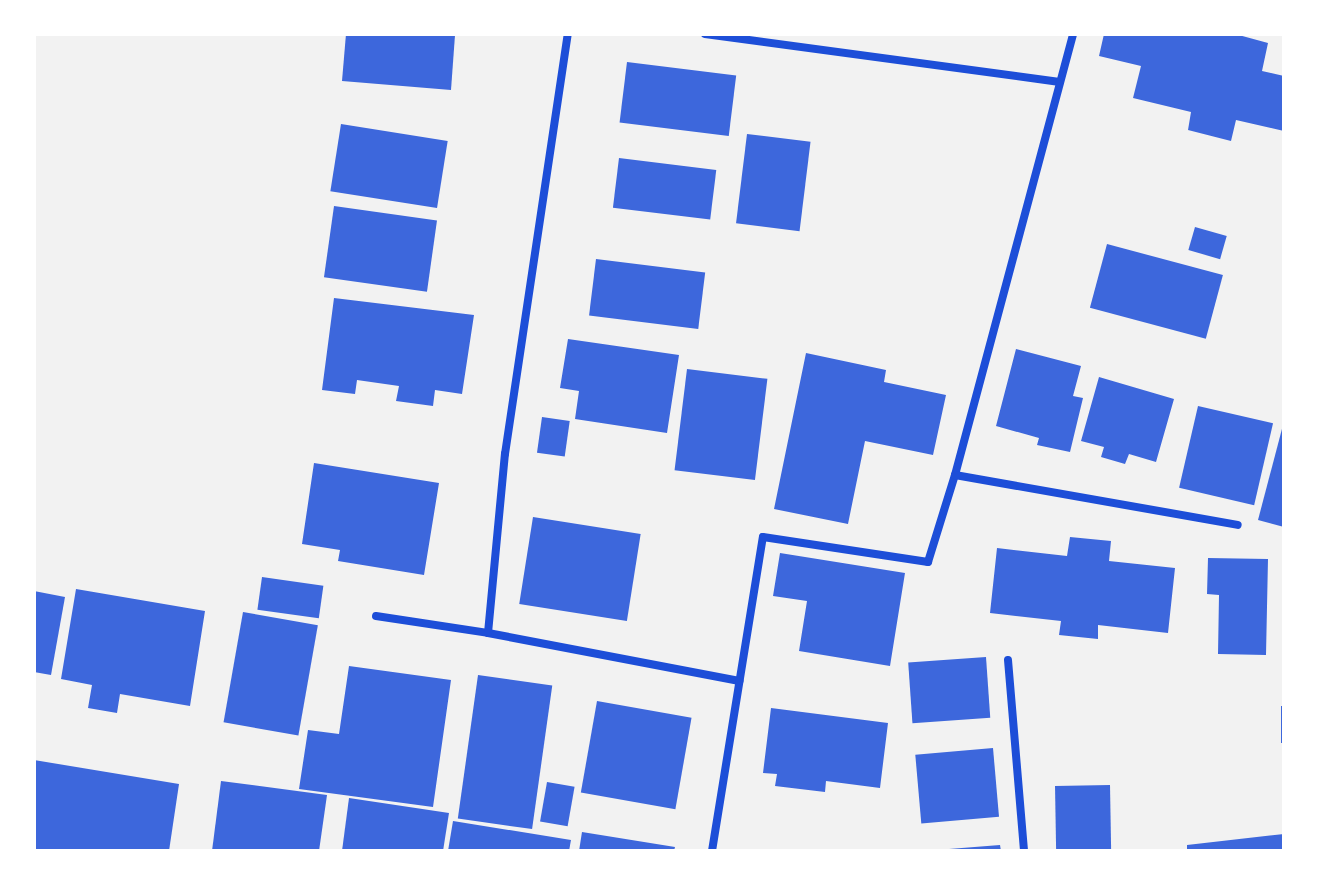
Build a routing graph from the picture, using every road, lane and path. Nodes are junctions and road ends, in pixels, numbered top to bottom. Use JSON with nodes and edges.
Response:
{"nodes":[{"id":1,"x":568,"y":34,"type":"edge"},
{"id":2,"x":705,"y":34,"type":"edge"},
{"id":3,"x":1073,"y":34,"type":"edge"},
{"id":4,"x":1060,"y":82,"type":"junction"},
{"id":5,"x":955,"y":475,"type":"junction"},
{"id":6,"x":1238,"y":525,"type":"dead end"},
{"id":7,"x":376,"y":616,"type":"dead end"},
{"id":8,"x":488,"y":633,"type":"junction"},
{"id":9,"x":1008,"y":660,"type":"dead end"},
{"id":10,"x":739,"y":681,"type":"junction"},
{"id":11,"x":712,"y":851,"type":"edge"},
{"id":12,"x":1024,"y":851,"type":"edge"}],
"edges":[{"from":1,"to":8,"type":"street"},
{"from":2,"to":4,"type":"street"},
{"from":3,"to":4,"type":"street"},
{"from":4,"to":5,"type":"street"},
{"from":5,"to":6,"type":"street"},
{"from":5,"to":10,"type":"street"},
{"from":7,"to":8,"type":"street"},
{"from":8,"to":10,"type":"street"},
{"from":9,"to":12,"type":"street"},
{"from":10,"to":11,"type":"street"}]}
